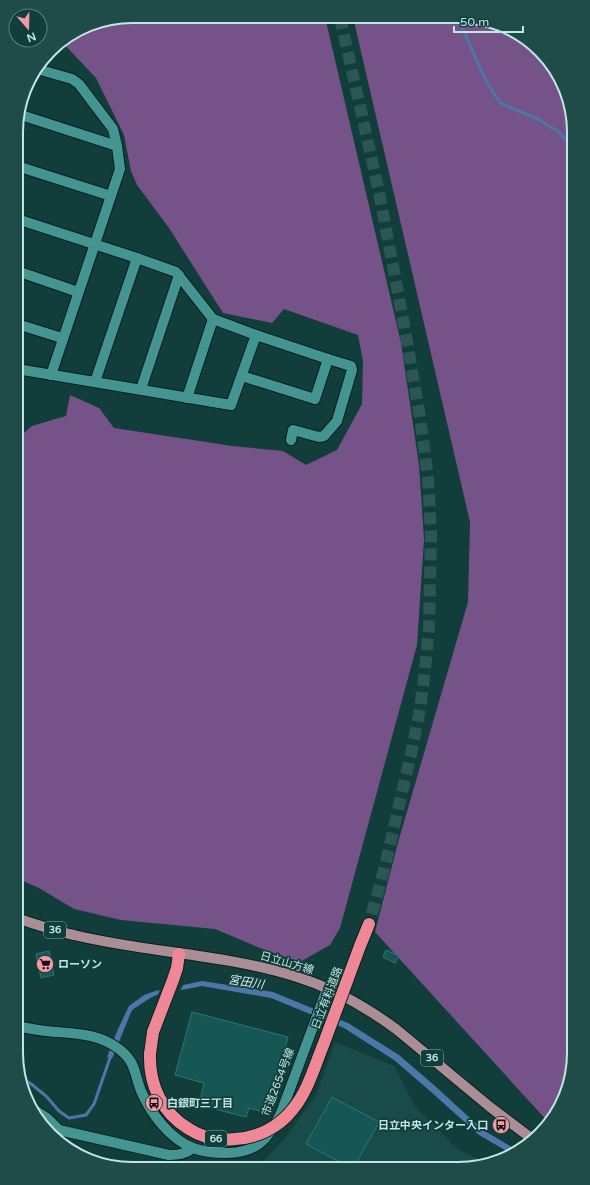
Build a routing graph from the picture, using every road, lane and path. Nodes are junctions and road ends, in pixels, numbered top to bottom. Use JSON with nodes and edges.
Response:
{"nodes":[{"id":1,"x":42,"y":70,"type":"edge"},
{"id":2,"x":24,"y":116,"type":"edge"},
{"id":3,"x":117,"y":146,"type":"junction"},
{"id":4,"x":23,"y":168,"type":"edge"},
{"id":5,"x":110,"y":196,"type":"junction"},
{"id":6,"x":23,"y":221,"type":"edge"},
{"id":7,"x":94,"y":244,"type":"junction"},
{"id":8,"x":137,"y":258,"type":"junction"},
{"id":9,"x":23,"y":273,"type":"edge"},
{"id":10,"x":179,"y":275,"type":"junction"},
{"id":11,"x":78,"y":292,"type":"junction"},
{"id":12,"x":213,"y":319,"type":"junction"},
{"id":13,"x":23,"y":326,"type":"edge"},
{"id":14,"x":256,"y":334,"type":"junction"},
{"id":15,"x":62,"y":338,"type":"junction"},
{"id":16,"x":328,"y":359,"type":"junction"},
{"id":17,"x":23,"y":370,"type":"edge"},
{"id":18,"x":50,"y":375,"type":"junction"},
{"id":19,"x":242,"y":376,"type":"junction"},
{"id":20,"x":95,"y":382,"type":"junction"},
{"id":21,"x":141,"y":389,"type":"junction"},
{"id":22,"x":187,"y":398,"type":"junction"},
{"id":23,"x":291,"y":440,"type":"dead end"},
{"id":24,"x":23,"y":920,"type":"edge"},
{"id":25,"x":369,"y":924,"type":"tunnel mouth"},
{"id":26,"x":179,"y":954,"type":"junction"},
{"id":27,"x":327,"y":989,"type":"junction"},
{"id":28,"x":23,"y":1027,"type":"edge"},
{"id":29,"x":40,"y":1113,"type":"edge"},
{"id":30,"x":528,"y":1136,"type":"edge"},
{"id":31,"x":194,"y":1148,"type":"junction"}],
"edges":[{"from":1,"to":3,"type":"street"},
{"from":2,"to":3,"type":"street"},
{"from":3,"to":5,"type":"street"},
{"from":4,"to":5,"type":"street"},
{"from":5,"to":7,"type":"street"},
{"from":6,"to":7,"type":"street"},
{"from":7,"to":8,"type":"street"},
{"from":7,"to":11,"type":"street"},
{"from":8,"to":10,"type":"street"},
{"from":8,"to":20,"type":"street"},
{"from":9,"to":11,"type":"street"},
{"from":10,"to":12,"type":"street"},
{"from":10,"to":21,"type":"street"},
{"from":11,"to":15,"type":"street"},
{"from":12,"to":14,"type":"street"},
{"from":12,"to":22,"type":"street"},
{"from":13,"to":15,"type":"street"},
{"from":14,"to":16,"type":"street"},
{"from":14,"to":19,"type":"street"},
{"from":15,"to":18,"type":"street"},
{"from":16,"to":19,"type":"street"},
{"from":16,"to":23,"type":"street"},
{"from":17,"to":18,"type":"street"},
{"from":18,"to":20,"type":"street"},
{"from":19,"to":22,"type":"street"},
{"from":20,"to":21,"type":"street"},
{"from":21,"to":22,"type":"street"},
{"from":24,"to":26,"type":"main road","name":"日立山方線","number":"36"},
{"from":25,"to":26,"type":"highway","name":"日立有料道路","number":"66","bridge":true},
{"from":26,"to":27,"type":"main road","name":"日立山方線","number":"36"},
{"from":27,"to":30,"type":"main road","name":"日立山方線","number":"36"},
{"from":27,"to":31,"type":"street","name":"市道2654号線"},
{"from":28,"to":31,"type":"street","name":"市道2654号線"},
{"from":29,"to":31,"type":"street"}]}
